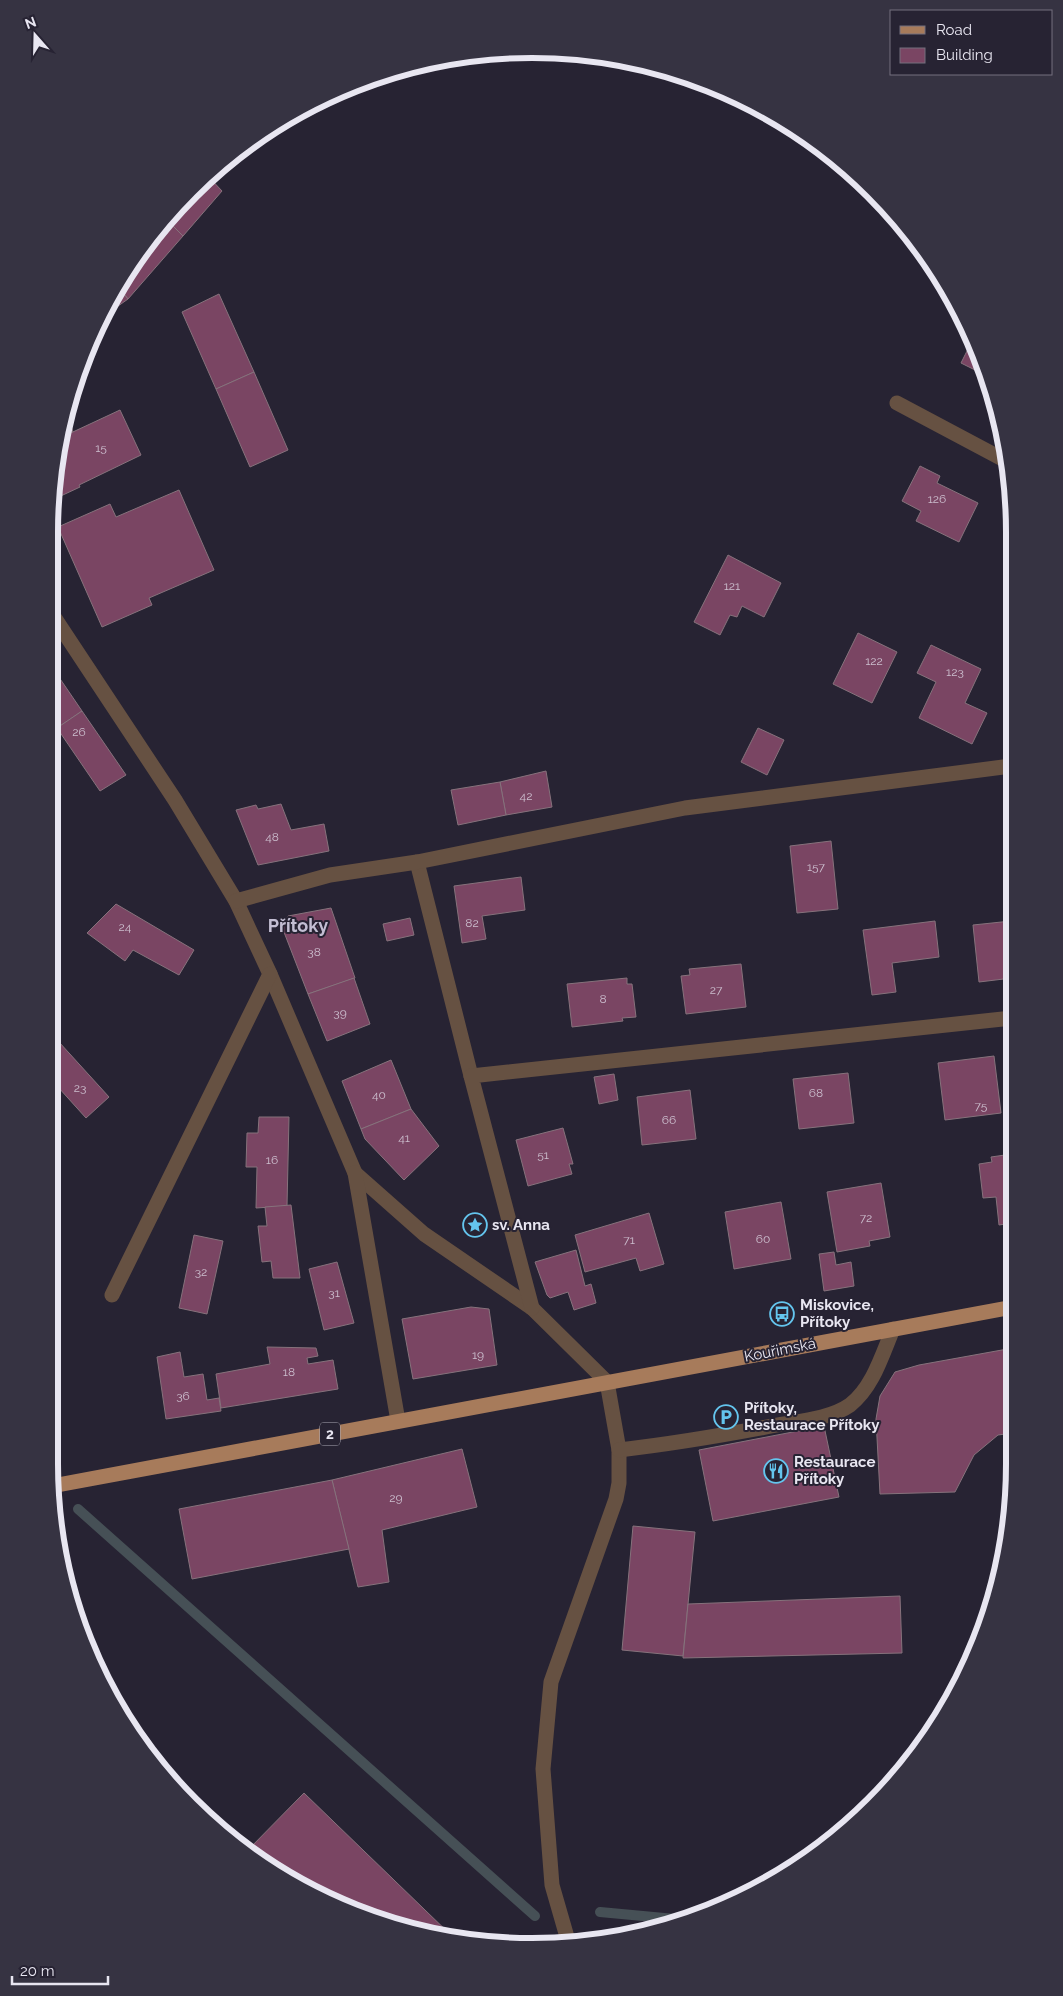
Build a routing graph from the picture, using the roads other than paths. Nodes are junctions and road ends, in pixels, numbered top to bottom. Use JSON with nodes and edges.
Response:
{"nodes":[{"id":1,"x":896,"y":403,"type":"dead end"},
{"id":2,"x":999,"y":457,"type":"edge"},
{"id":3,"x":58,"y":623,"type":"edge"},
{"id":4,"x":1006,"y":767,"type":"edge"},
{"id":5,"x":417,"y":862,"type":"junction"},
{"id":6,"x":236,"y":901,"type":"junction"},
{"id":7,"x":270,"y":974,"type":"junction"},
{"id":8,"x":1006,"y":1019,"type":"edge"},
{"id":9,"x":471,"y":1076,"type":"junction"},
{"id":10,"x":355,"y":1173,"type":"junction"},
{"id":11,"x":112,"y":1295,"type":"dead end"},
{"id":12,"x":532,"y":1308,"type":"junction"},
{"id":13,"x":1006,"y":1308,"type":"edge"},
{"id":14,"x":893,"y":1330,"type":"junction"},
{"id":15,"x":607,"y":1382,"type":"junction"},
{"id":16,"x":398,"y":1421,"type":"junction"},
{"id":17,"x":619,"y":1450,"type":"junction"},
{"id":18,"x":59,"y":1485,"type":"edge"},
{"id":19,"x":567,"y":1937,"type":"edge"}],
"edges":[{"from":1,"to":2,"type":"street"},
{"from":3,"to":6,"type":"street"},
{"from":4,"to":5,"type":"street"},
{"from":5,"to":6,"type":"street"},
{"from":5,"to":9,"type":"street"},
{"from":6,"to":7,"type":"street"},
{"from":7,"to":10,"type":"street"},
{"from":7,"to":11,"type":"street"},
{"from":8,"to":9,"type":"street"},
{"from":9,"to":12,"type":"street"},
{"from":10,"to":12,"type":"street"},
{"from":10,"to":16,"type":"street"},
{"from":12,"to":15,"type":"street"},
{"from":13,"to":14,"type":"main road","name":"Kouřimská","number":"2"},
{"from":14,"to":15,"type":"main road","name":"Kouřimská","number":"2"},
{"from":14,"to":17,"type":"street"},
{"from":15,"to":16,"type":"main road","number":"2"},
{"from":15,"to":17,"type":"street"},
{"from":16,"to":18,"type":"main road","number":"2"},
{"from":17,"to":19,"type":"street"}]}
